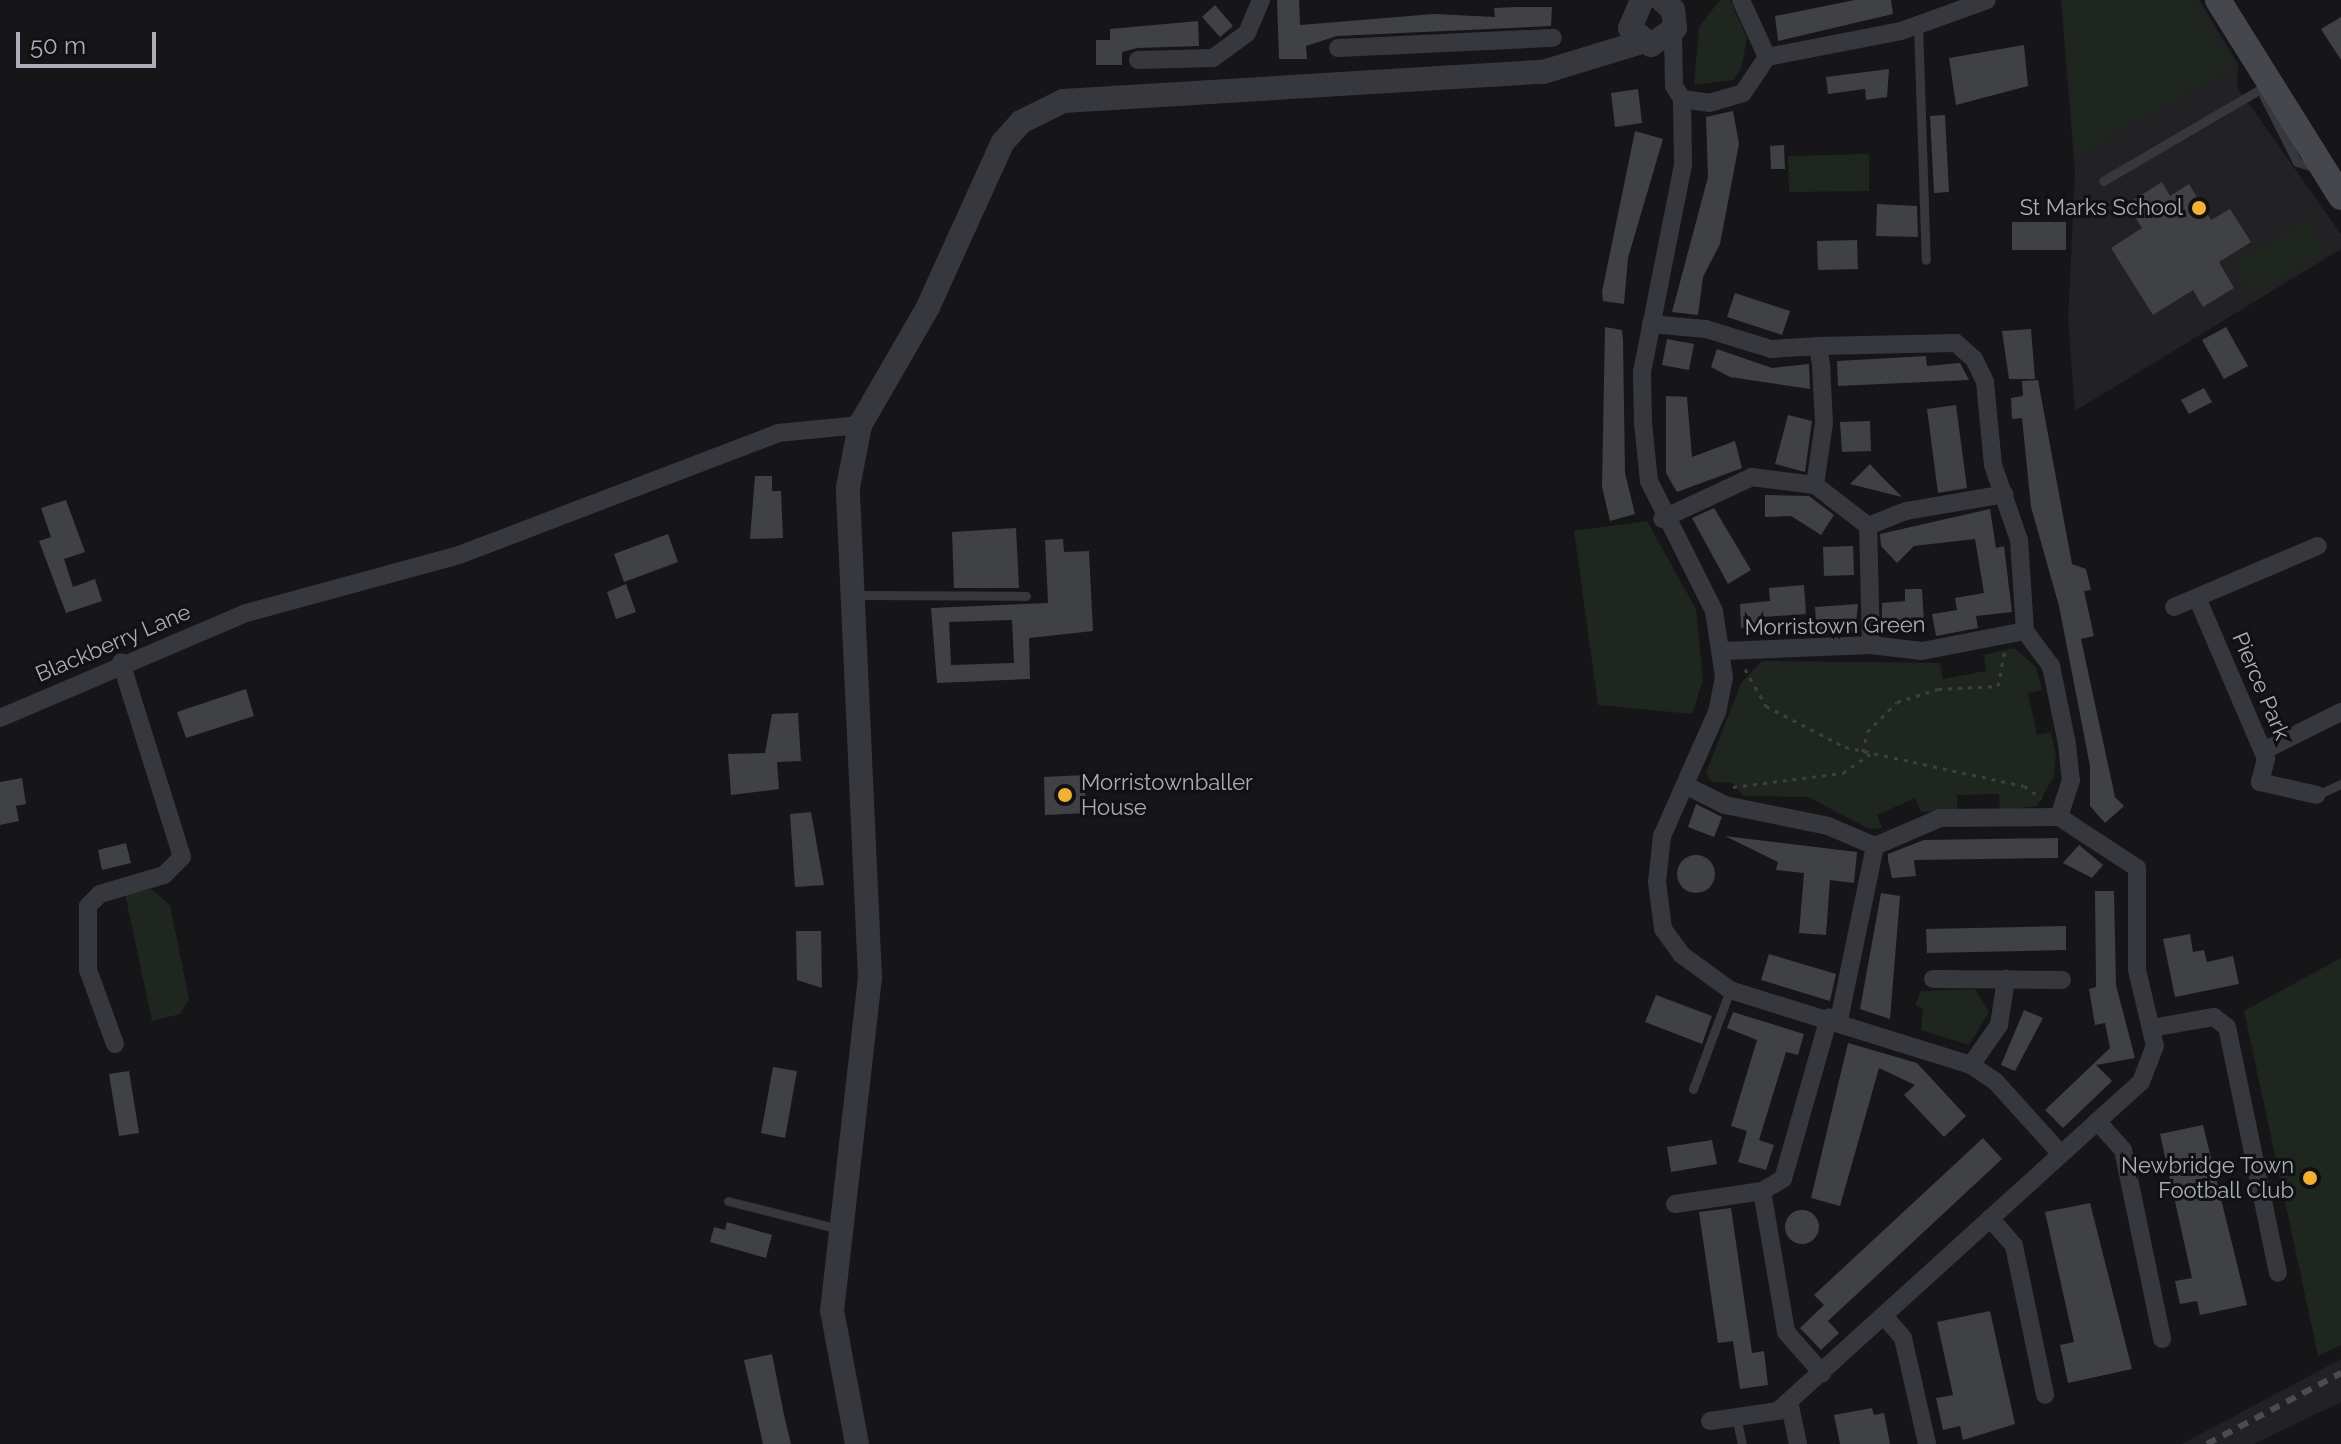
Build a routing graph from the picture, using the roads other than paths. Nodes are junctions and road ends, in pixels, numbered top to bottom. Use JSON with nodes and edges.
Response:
{"nodes":[{"id":1,"x":1261,"y":0,"type":"edge"},
{"id":2,"x":1691,"y":0,"type":"edge"},
{"id":3,"x":1741,"y":0,"type":"edge"},
{"id":4,"x":1987,"y":0,"type":"edge"},
{"id":5,"x":2218,"y":0,"type":"edge"},
{"id":6,"x":1669,"y":11,"type":"edge"},
{"id":7,"x":1638,"y":19,"type":"edge"},
{"id":8,"x":1918,"y":25,"type":"junction"},
{"id":9,"x":1553,"y":38,"type":"dead end"},
{"id":10,"x":1433,"y":44,"type":"junction"},
{"id":11,"x":1338,"y":48,"type":"dead end"},
{"id":12,"x":1767,"y":57,"type":"junction"},
{"id":13,"x":1138,"y":60,"type":"dead end"},
{"id":14,"x":1671,"y":68,"type":"junction"},
{"id":15,"x":1442,"y":78,"type":"junction"},
{"id":16,"x":2262,"y":78,"type":"junction"},
{"id":17,"x":1682,"y":99,"type":"junction"},
{"id":18,"x":2103,"y":181,"type":"dead end"},
{"id":19,"x":2341,"y":197,"type":"edge"},
{"id":20,"x":1926,"y":260,"type":"dead end"},
{"id":21,"x":1651,"y":324,"type":"junction"},
{"id":22,"x":1818,"y":346,"type":"junction"},
{"id":23,"x":860,"y":425,"type":"junction"},
{"id":24,"x":1815,"y":485,"type":"junction"},
{"id":25,"x":2005,"y":494,"type":"junction"},
{"id":26,"x":1662,"y":519,"type":"junction"},
{"id":27,"x":1868,"y":526,"type":"junction"},
{"id":28,"x":2318,"y":546,"type":"dead end"},
{"id":29,"x":848,"y":595,"type":"junction"},
{"id":30,"x":1026,"y":596,"type":"dead end"},
{"id":31,"x":2198,"y":600,"type":"junction"},
{"id":32,"x":2174,"y":607,"type":"dead end"},
{"id":33,"x":2025,"y":631,"type":"junction"},
{"id":34,"x":1871,"y":645,"type":"junction"},
{"id":35,"x":1731,"y":651,"type":"junction"},
{"id":36,"x":121,"y":662,"type":"junction"},
{"id":37,"x":2341,"y":712,"type":"edge"},
{"id":38,"x":0,"y":718,"type":"edge"},
{"id":39,"x":2263,"y":751,"type":"junction"},
{"id":40,"x":2341,"y":784,"type":"edge"},
{"id":41,"x":1685,"y":785,"type":"junction"},
{"id":42,"x":2317,"y":795,"type":"joint"},
{"id":43,"x":2055,"y":817,"type":"junction"},
{"id":44,"x":1875,"y":846,"type":"junction"},
{"id":45,"x":1933,"y":979,"type":"dead end"},
{"id":46,"x":2006,"y":979,"type":"junction"},
{"id":47,"x":2062,"y":980,"type":"dead end"},
{"id":48,"x":1730,"y":990,"type":"junction"},
{"id":49,"x":1834,"y":1018,"type":"junction"},
{"id":50,"x":2152,"y":1028,"type":"junction"},
{"id":51,"x":115,"y":1044,"type":"dead end"},
{"id":52,"x":1971,"y":1065,"type":"junction"},
{"id":53,"x":1693,"y":1089,"type":"dead end"},
{"id":54,"x":2097,"y":1121,"type":"junction"},
{"id":55,"x":2060,"y":1153,"type":"junction"},
{"id":56,"x":1762,"y":1191,"type":"junction"},
{"id":57,"x":728,"y":1201,"type":"dead end"},
{"id":58,"x":1675,"y":1204,"type":"dead end"},
{"id":59,"x":1990,"y":1218,"type":"junction"},
{"id":60,"x":839,"y":1229,"type":"junction"},
{"id":61,"x":2278,"y":1273,"type":"dead end"},
{"id":62,"x":1884,"y":1316,"type":"junction"},
{"id":63,"x":2162,"y":1339,"type":"dead end"},
{"id":64,"x":1822,"y":1373,"type":"junction"},
{"id":65,"x":2045,"y":1395,"type":"dead end"},
{"id":66,"x":1789,"y":1401,"type":"junction"},
{"id":67,"x":1736,"y":1416,"type":"junction"},
{"id":68,"x":1710,"y":1421,"type":"dead end"},
{"id":69,"x":857,"y":1444,"type":"edge"},
{"id":70,"x":1742,"y":1444,"type":"edge"},
{"id":71,"x":1798,"y":1444,"type":"edge"},
{"id":72,"x":1927,"y":1444,"type":"edge"}],
"edges":[{"from":1,"to":13,"type":"street"},
{"from":2,"to":6,"type":"street"},
{"from":3,"to":12,"type":"street"},
{"from":4,"to":8,"type":"street"},
{"from":5,"to":16,"type":"main road"},
{"from":6,"to":7,"type":"street"},
{"from":6,"to":14,"type":"street"},
{"from":7,"to":14,"type":"street"},
{"from":7,"to":15,"type":"street"},
{"from":8,"to":12,"type":"street"},
{"from":8,"to":20,"type":"lane"},
{"from":9,"to":10,"type":"street"},
{"from":10,"to":11,"type":"street"},
{"from":10,"to":15,"type":"street"},
{"from":12,"to":17,"type":"street"},
{"from":14,"to":17,"type":"street"},
{"from":15,"to":23,"type":"street"},
{"from":16,"to":18,"type":"lane"},
{"from":16,"to":19,"type":"main road"},
{"from":17,"to":21,"type":"street"},
{"from":21,"to":22,"type":"street"},
{"from":21,"to":26,"type":"street"},
{"from":22,"to":24,"type":"street"},
{"from":22,"to":25,"type":"street"},
{"from":23,"to":29,"type":"street"},
{"from":23,"to":36,"type":"street","name":"Blackberry Lane"},
{"from":24,"to":26,"type":"street"},
{"from":24,"to":27,"type":"street"},
{"from":25,"to":27,"type":"street"},
{"from":25,"to":33,"type":"street"},
{"from":26,"to":35,"type":"street"},
{"from":27,"to":34,"type":"street"},
{"from":28,"to":31,"type":"street"},
{"from":29,"to":30,"type":"lane"},
{"from":29,"to":60,"type":"street"},
{"from":31,"to":32,"type":"street"},
{"from":31,"to":39,"type":"street","name":"Pierce Park"},
{"from":33,"to":34,"type":"street","name":"Morristown Green"},
{"from":33,"to":43,"type":"street"},
{"from":34,"to":35,"type":"street","name":"Morristown Green"},
{"from":35,"to":41,"type":"street","name":"Morristown Green"},
{"from":36,"to":38,"type":"street","name":"Blackberry Lane"},
{"from":36,"to":51,"type":"street"},
{"from":37,"to":39,"type":"street"},
{"from":39,"to":42,"type":"street","name":"Pierce Park"},
{"from":40,"to":42,"type":"lane"},
{"from":41,"to":44,"type":"street"},
{"from":41,"to":48,"type":"street","name":"Morristown Green"},
{"from":43,"to":44,"type":"street"},
{"from":43,"to":50,"type":"street"},
{"from":44,"to":49,"type":"street"},
{"from":45,"to":46,"type":"street"},
{"from":46,"to":47,"type":"street"},
{"from":46,"to":52,"type":"street"},
{"from":48,"to":49,"type":"street"},
{"from":48,"to":53,"type":"lane"},
{"from":49,"to":52,"type":"street"},
{"from":49,"to":56,"type":"street"},
{"from":50,"to":54,"type":"street"},
{"from":50,"to":61,"type":"street"},
{"from":52,"to":55,"type":"street"},
{"from":54,"to":55,"type":"street"},
{"from":54,"to":63,"type":"street"},
{"from":55,"to":59,"type":"street"},
{"from":56,"to":58,"type":"street"},
{"from":56,"to":64,"type":"street"},
{"from":57,"to":60,"type":"lane"},
{"from":59,"to":62,"type":"street"},
{"from":59,"to":65,"type":"street"},
{"from":60,"to":69,"type":"street"},
{"from":62,"to":64,"type":"street"},
{"from":62,"to":72,"type":"street"},
{"from":64,"to":66,"type":"street"},
{"from":66,"to":67,"type":"street"},
{"from":66,"to":71,"type":"street"},
{"from":67,"to":68,"type":"street"},
{"from":67,"to":70,"type":"lane"}]}
